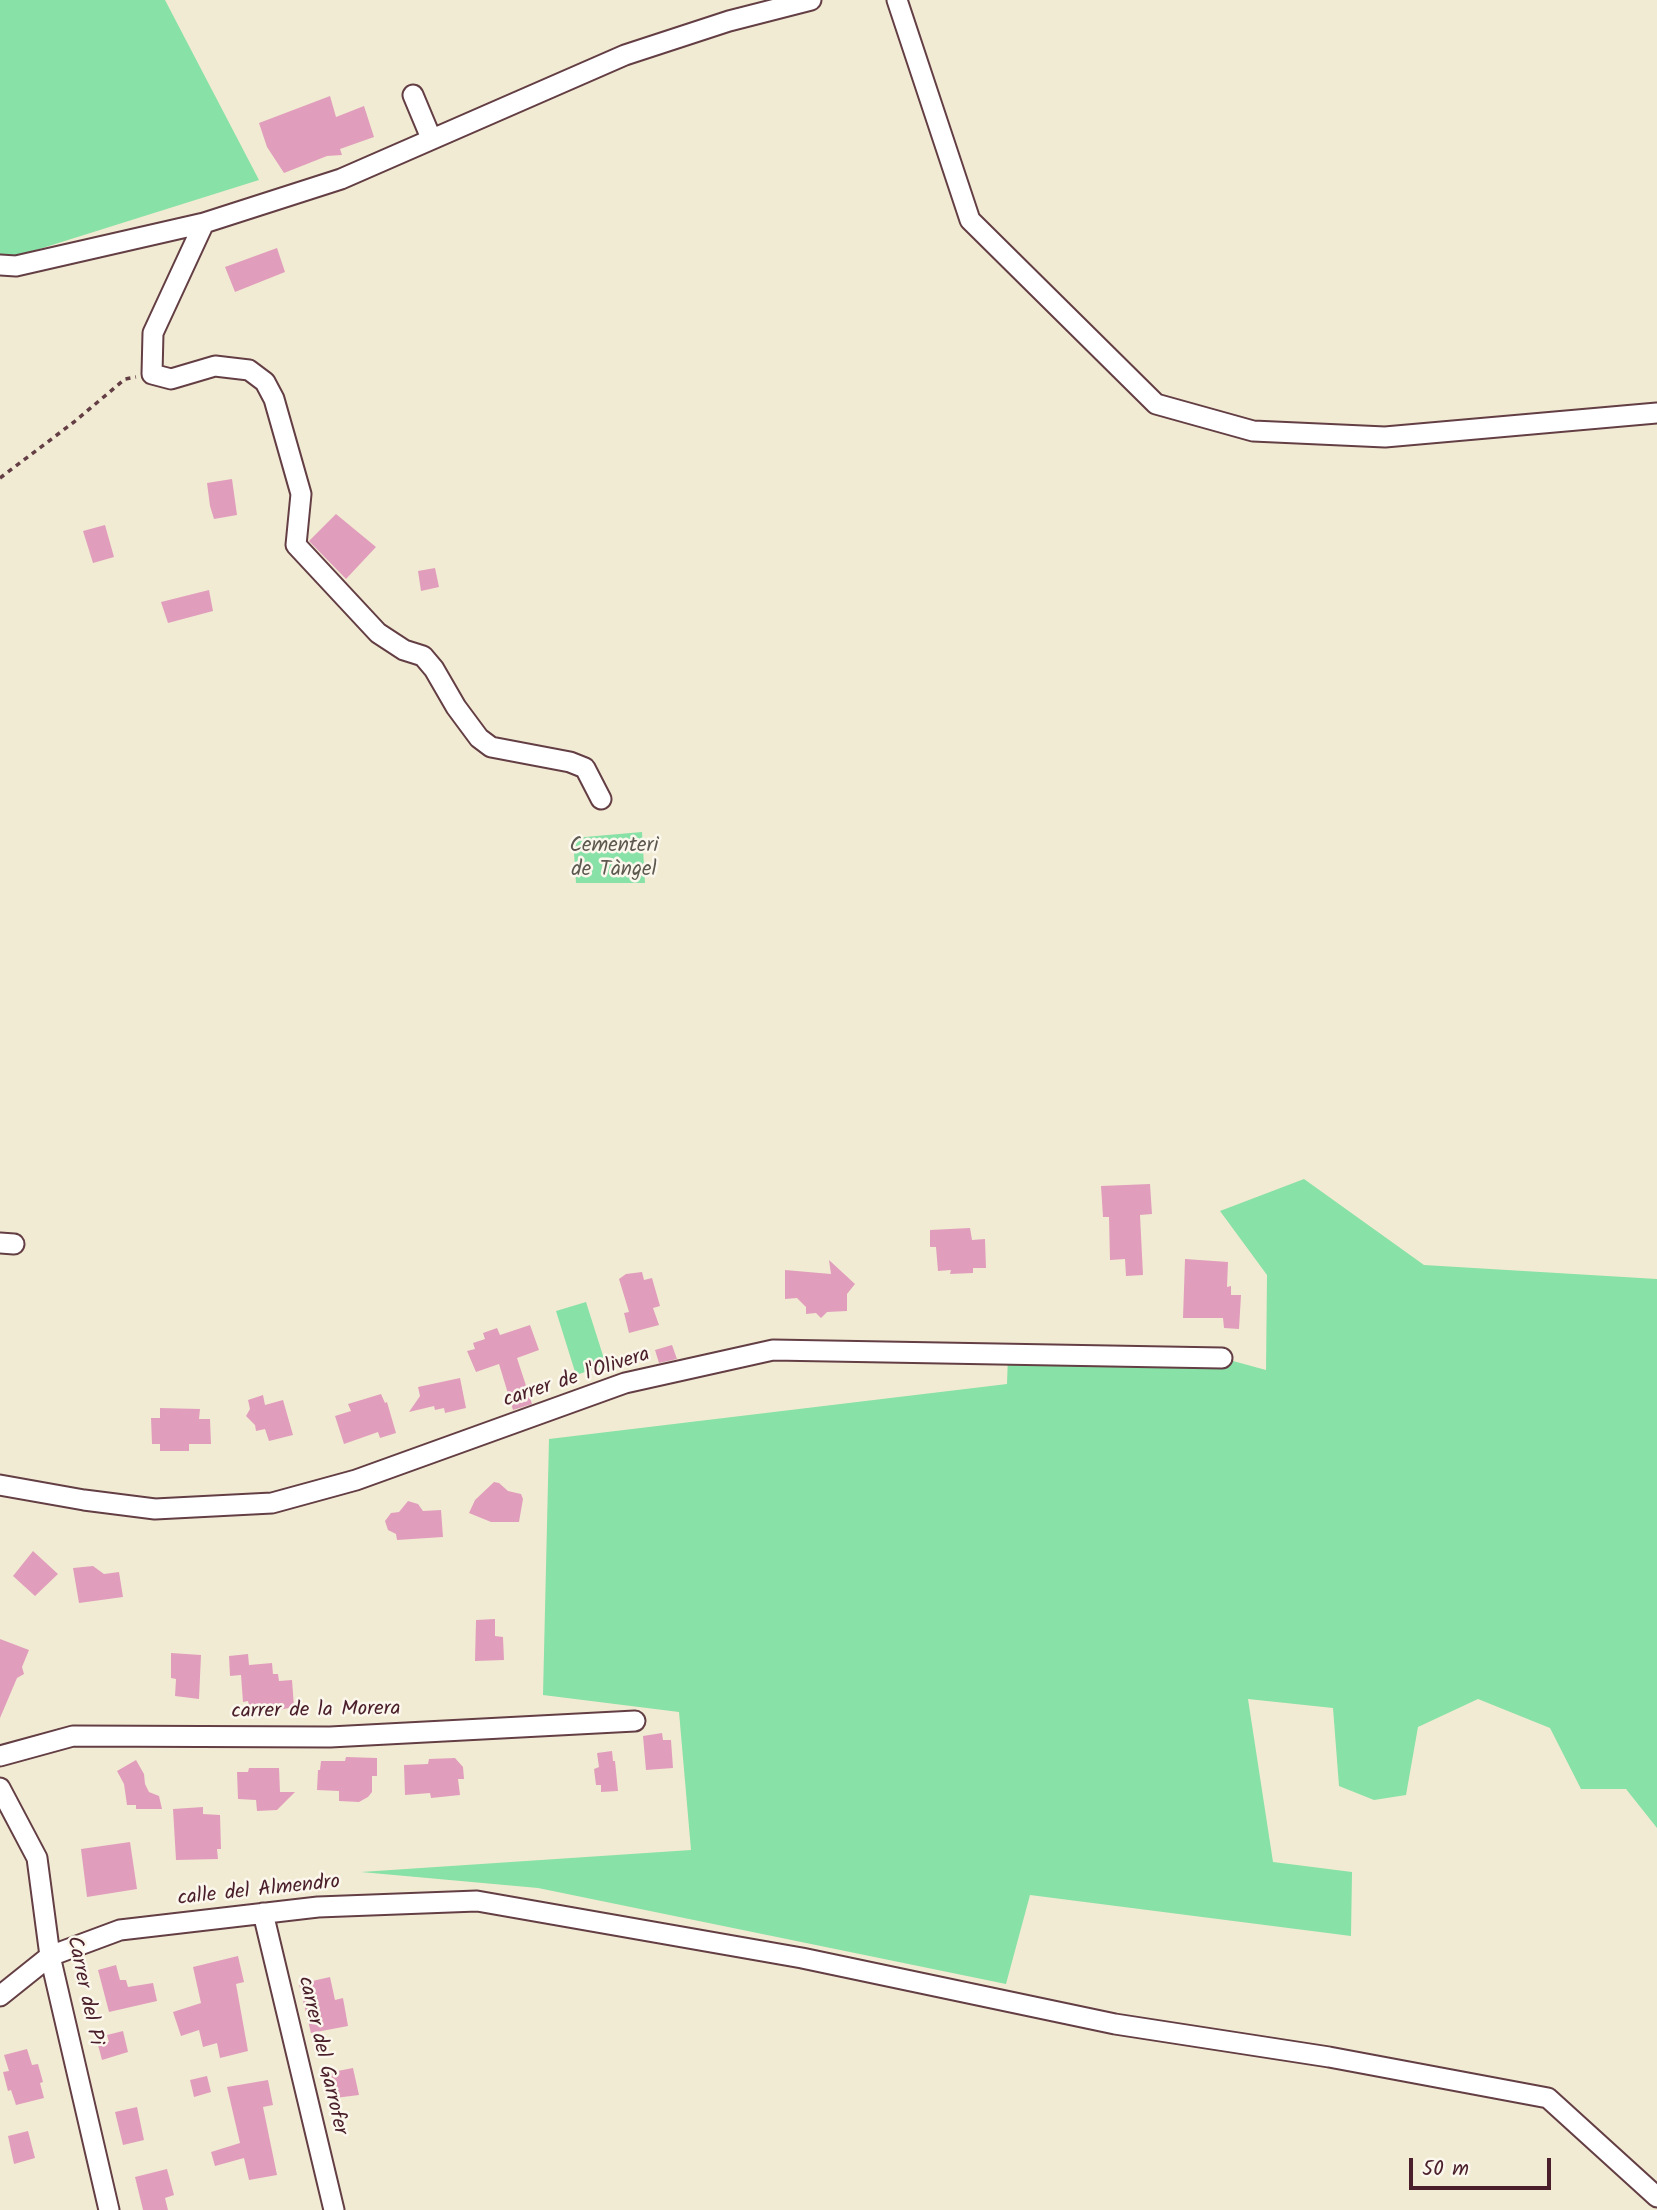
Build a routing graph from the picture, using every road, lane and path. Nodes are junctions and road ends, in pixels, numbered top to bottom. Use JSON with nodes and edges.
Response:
{"nodes":[{"id":1,"x":811,"y":0,"type":"edge"},
{"id":2,"x":897,"y":0,"type":"edge"},
{"id":3,"x":413,"y":95,"type":"dead end"},
{"id":4,"x":431,"y":138,"type":"junction"},
{"id":5,"x":204,"y":223,"type":"junction"},
{"id":6,"x":0,"y":265,"type":"edge"},
{"id":7,"x":152,"y":373,"type":"junction"},
{"id":8,"x":1657,"y":413,"type":"edge"},
{"id":9,"x":0,"y":478,"type":"edge"},
{"id":10,"x":601,"y":799,"type":"dead end"},
{"id":11,"x":1222,"y":1359,"type":"dead end"},
{"id":12,"x":0,"y":1485,"type":"edge"},
{"id":13,"x":635,"y":1721,"type":"dead end"},
{"id":14,"x":0,"y":1756,"type":"edge"},
{"id":15,"x":0,"y":1788,"type":"edge"},
{"id":16,"x":263,"y":1913,"type":"junction"},
{"id":17,"x":50,"y":1956,"type":"junction"},
{"id":18,"x":0,"y":1996,"type":"edge"},
{"id":19,"x":1657,"y":2197,"type":"edge"},
{"id":20,"x":109,"y":2210,"type":"edge"},
{"id":21,"x":334,"y":2210,"type":"edge"}],
"edges":[{"from":1,"to":4,"type":"street"},
{"from":2,"to":8,"type":"street"},
{"from":3,"to":4,"type":"street"},
{"from":4,"to":5,"type":"street"},
{"from":5,"to":6,"type":"street"},
{"from":5,"to":7,"type":"street"},
{"from":7,"to":9,"type":"path"},
{"from":7,"to":10,"type":"street"},
{"from":11,"to":12,"type":"street","name":"carrer de l'Olivera"},
{"from":13,"to":14,"type":"street","name":"carrer de la Morera"},
{"from":15,"to":17,"type":"street","name":"Carrer del Pi"},
{"from":16,"to":17,"type":"street","name":"calle del Almendro"},
{"from":16,"to":19,"type":"street","name":"calle del Almendro"},
{"from":16,"to":21,"type":"street","name":"carrer del Garrofer"},
{"from":17,"to":18,"type":"street","name":"calle del Almendro"},
{"from":17,"to":20,"type":"street","name":"Carrer del Pi"}]}
